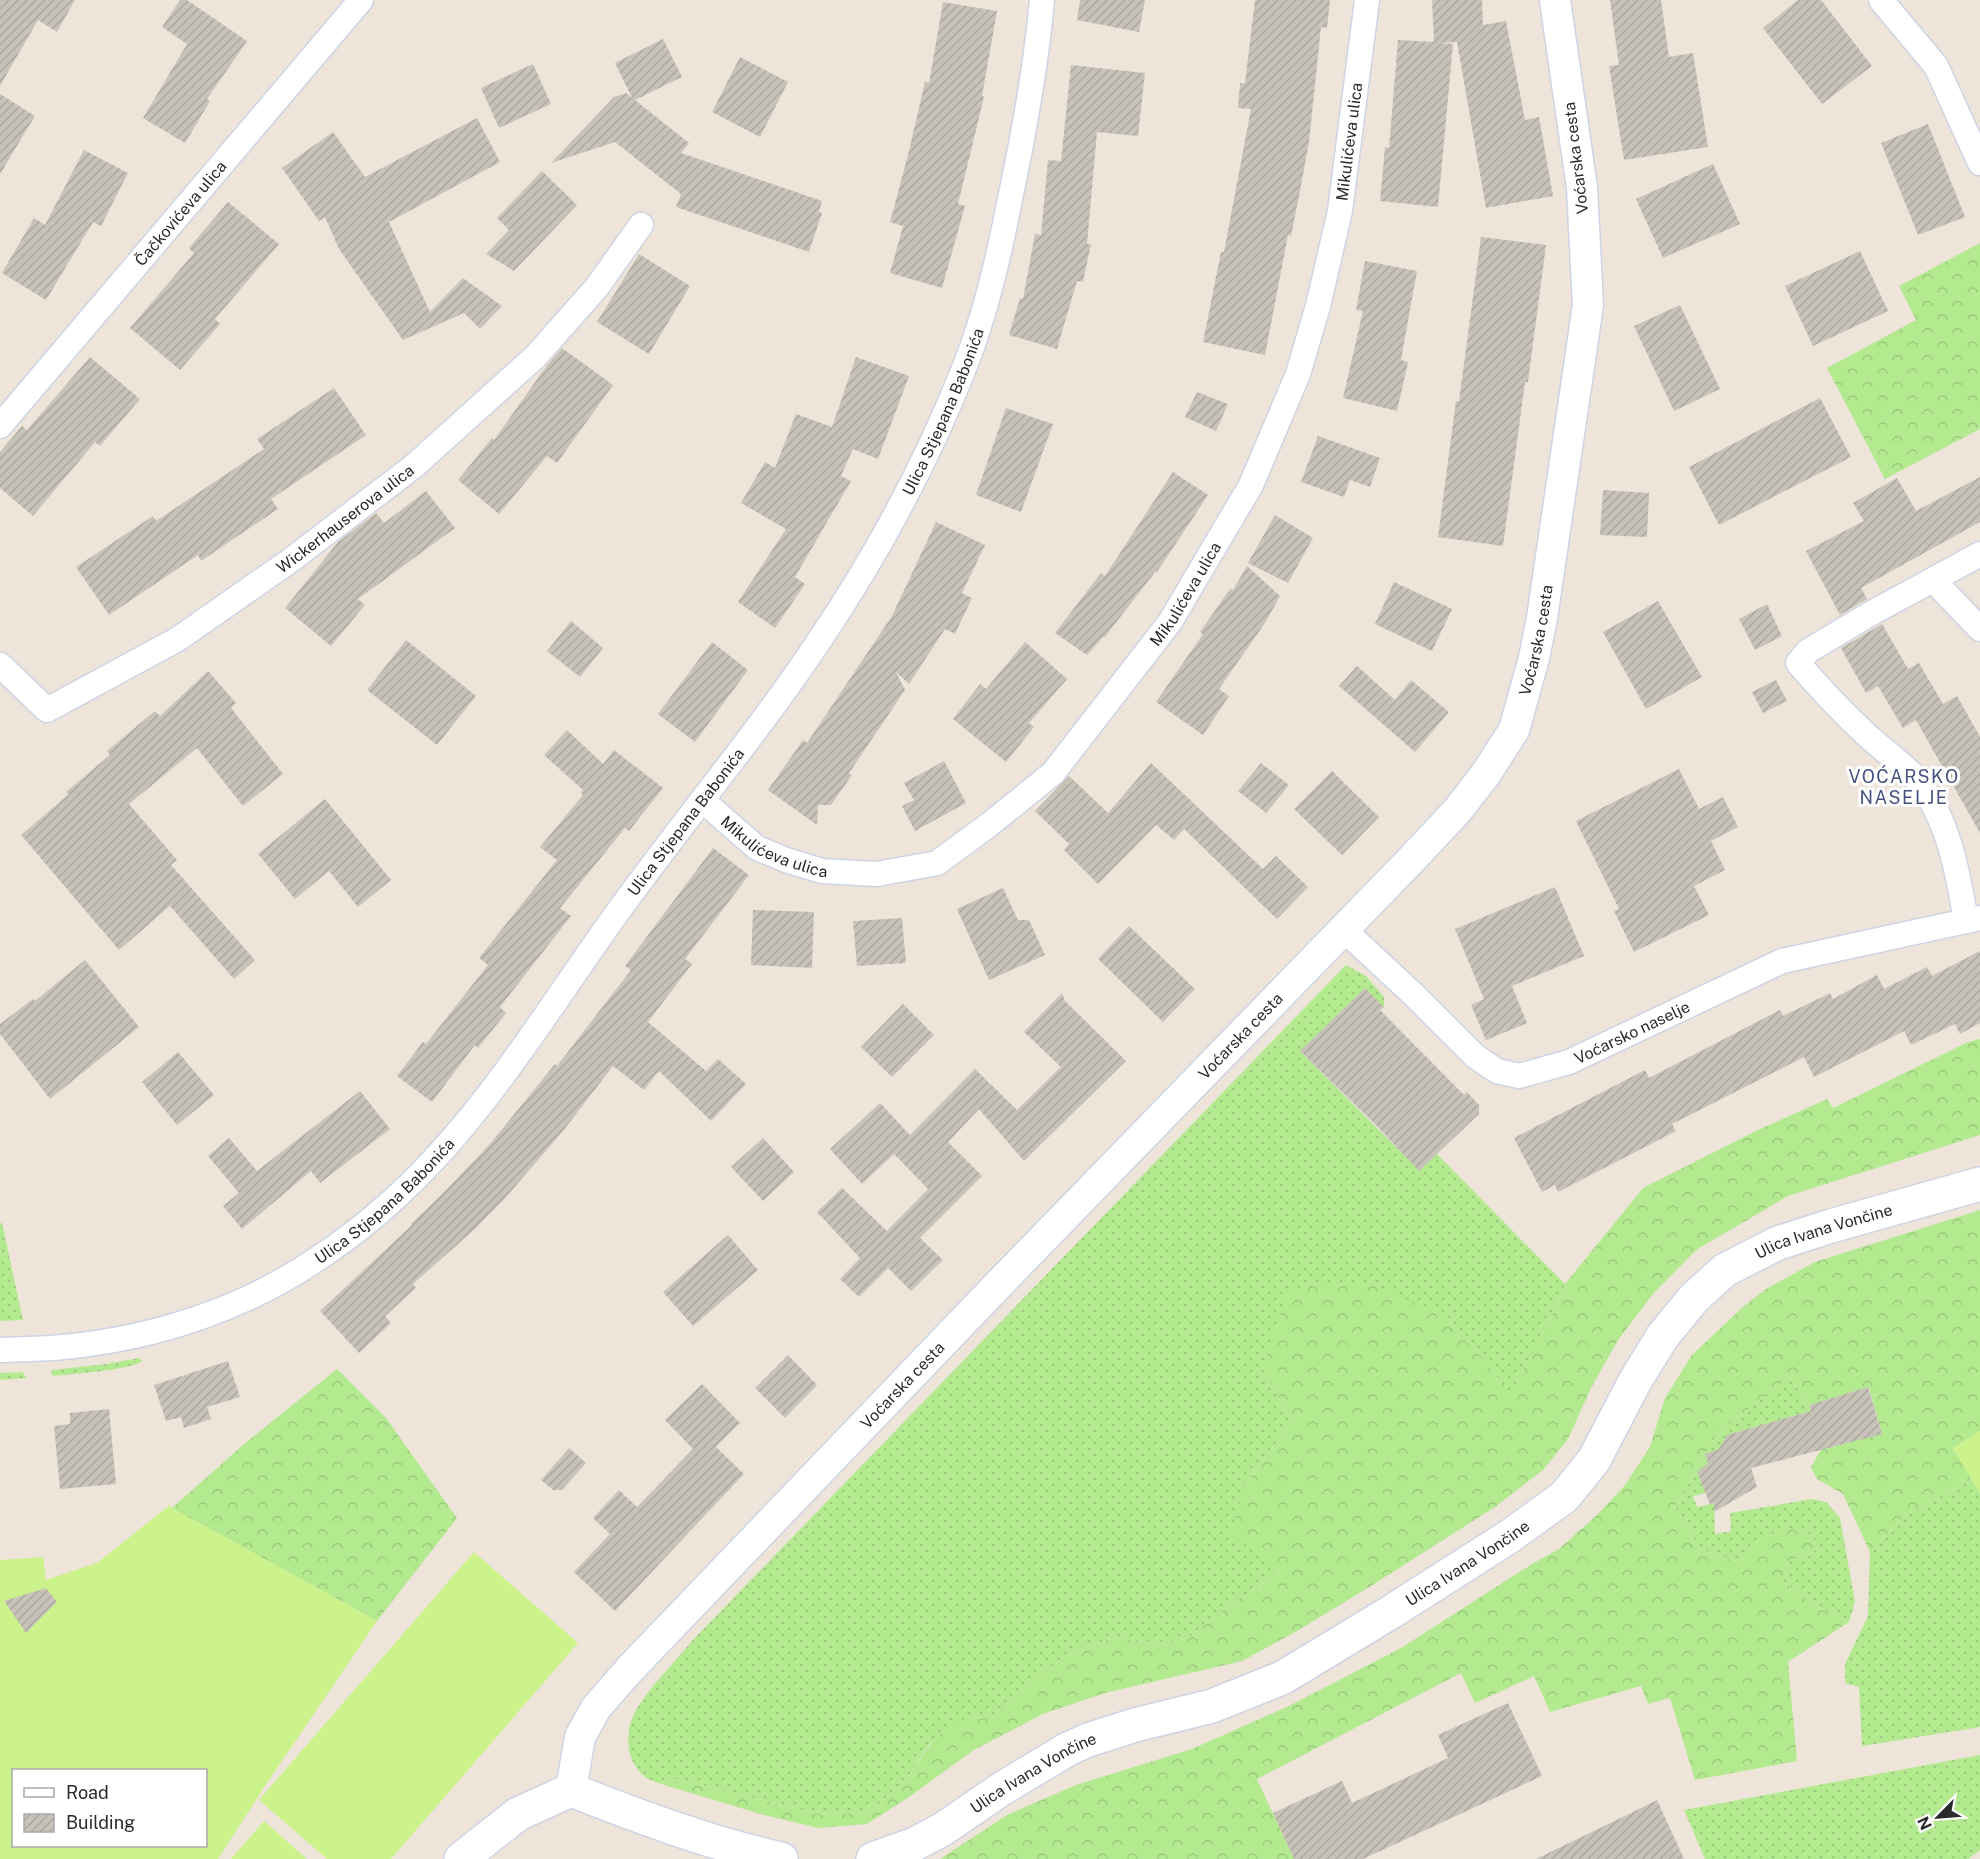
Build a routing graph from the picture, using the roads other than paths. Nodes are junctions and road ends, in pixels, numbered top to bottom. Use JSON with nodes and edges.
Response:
{"nodes":[{"id":1,"x":362,"y":0,"type":"edge"},
{"id":2,"x":1042,"y":0,"type":"edge"},
{"id":3,"x":1367,"y":0,"type":"edge"},
{"id":4,"x":1555,"y":0,"type":"edge"},
{"id":5,"x":1881,"y":0,"type":"edge"},
{"id":6,"x":1980,"y":163,"type":"edge"},
{"id":7,"x":641,"y":225,"type":"dead end"},
{"id":8,"x":0,"y":426,"type":"edge"},
{"id":9,"x":1980,"y":554,"type":"edge"},
{"id":10,"x":1933,"y":580,"type":"junction"},
{"id":11,"x":1980,"y":629,"type":"edge"},
{"id":12,"x":0,"y":665,"type":"edge"},
{"id":13,"x":702,"y":800,"type":"junction"},
{"id":14,"x":1973,"y":919,"type":"edge"},
{"id":15,"x":1343,"y":929,"type":"junction"},
{"id":16,"x":1980,"y":1184,"type":"edge"},
{"id":17,"x":0,"y":1350,"type":"edge"},
{"id":18,"x":571,"y":1790,"type":"junction"},
{"id":19,"x":461,"y":1859,"type":"edge"},
{"id":20,"x":781,"y":1859,"type":"edge"},
{"id":21,"x":873,"y":1859,"type":"edge"}],
"edges":[{"from":1,"to":8,"type":"street","name":"Čačkovićeva ulica"},
{"from":2,"to":13,"type":"street","name":"Ulica Stjepana Babonića"},
{"from":3,"to":13,"type":"street","name":"Mikulićeva ulica"},
{"from":4,"to":15,"type":"street","name":"Voćarska cesta"},
{"from":5,"to":6,"type":"street"},
{"from":7,"to":12,"type":"street","name":"Wickerhauserova ulica"},
{"from":9,"to":10,"type":"street","name":"Voćarsko naselje"},
{"from":10,"to":11,"type":"street"},
{"from":10,"to":14,"type":"street","name":"Voćarsko naselje"},
{"from":13,"to":17,"type":"street","name":"Ulica Stjepana Babonića"},
{"from":14,"to":15,"type":"street","name":"Voćarsko naselje"},
{"from":15,"to":18,"type":"street","name":"Voćarska cesta"},
{"from":16,"to":21,"type":"main road","name":"Ulica Ivana Vončine"},
{"from":18,"to":19,"type":"main road"},
{"from":18,"to":20,"type":"main road"}]}
